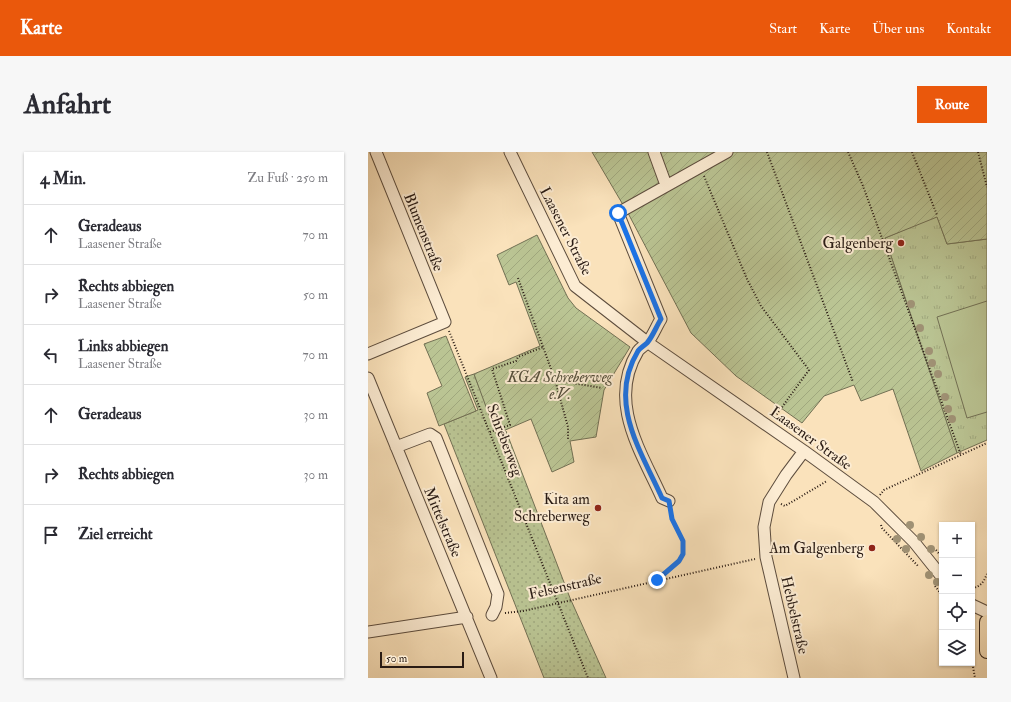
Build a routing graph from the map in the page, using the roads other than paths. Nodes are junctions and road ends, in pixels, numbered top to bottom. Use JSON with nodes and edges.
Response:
{"nodes":[{"id":1,"x":376,"y":152,"type":"edge"},
{"id":2,"x":510,"y":152,"type":"edge"},
{"id":3,"x":654,"y":152,"type":"edge"},
{"id":4,"x":727,"y":152,"type":"edge"},
{"id":5,"x":666,"y":184,"type":"junction"},
{"id":6,"x":647,"y":342,"type":"junction"},
{"id":7,"x":368,"y":354,"type":"edge"},
{"id":8,"x":368,"y":378,"type":"edge"},
{"id":9,"x":396,"y":447,"type":"junction"},
{"id":10,"x":804,"y":451,"type":"junction"},
{"id":11,"x":669,"y":501,"type":"road end"},
{"id":12,"x":939,"y":573,"type":"edge"},
{"id":13,"x":975,"y":606,"type":"edge"},
{"id":14,"x":987,"y":612,"type":"edge"},
{"id":15,"x":492,"y":615,"type":"road end"},
{"id":16,"x":467,"y":617,"type":"junction"},
{"id":17,"x":987,"y":622,"type":"edge"},
{"id":18,"x":368,"y":632,"type":"edge"},
{"id":19,"x":987,"y":651,"type":"edge"},
{"id":20,"x":491,"y":678,"type":"edge"},
{"id":21,"x":794,"y":678,"type":"edge"}],
"edges":[{"from":1,"to":7,"type":"street","name":"Blumenstraße"},
{"from":2,"to":6,"type":"street","name":"Laasener Straße"},
{"from":3,"to":5,"type":"street"},
{"from":4,"to":5,"type":"street"},
{"from":5,"to":6,"type":"street"},
{"from":6,"to":10,"type":"street","name":"Laasener Straße"},
{"from":6,"to":11,"type":"street"},
{"from":8,"to":9,"type":"street","name":"Mittelstraße"},
{"from":9,"to":15,"type":"street"},
{"from":9,"to":16,"type":"street","name":"Mittelstraße"},
{"from":10,"to":12,"type":"street","name":"Laasener Straße"},
{"from":10,"to":21,"type":"street","name":"Hebbelstraße"},
{"from":13,"to":14,"type":"street"},
{"from":16,"to":18,"type":"street"},
{"from":16,"to":20,"type":"street","name":"Mittelstraße"},
{"from":17,"to":19,"type":"main road"}]}
